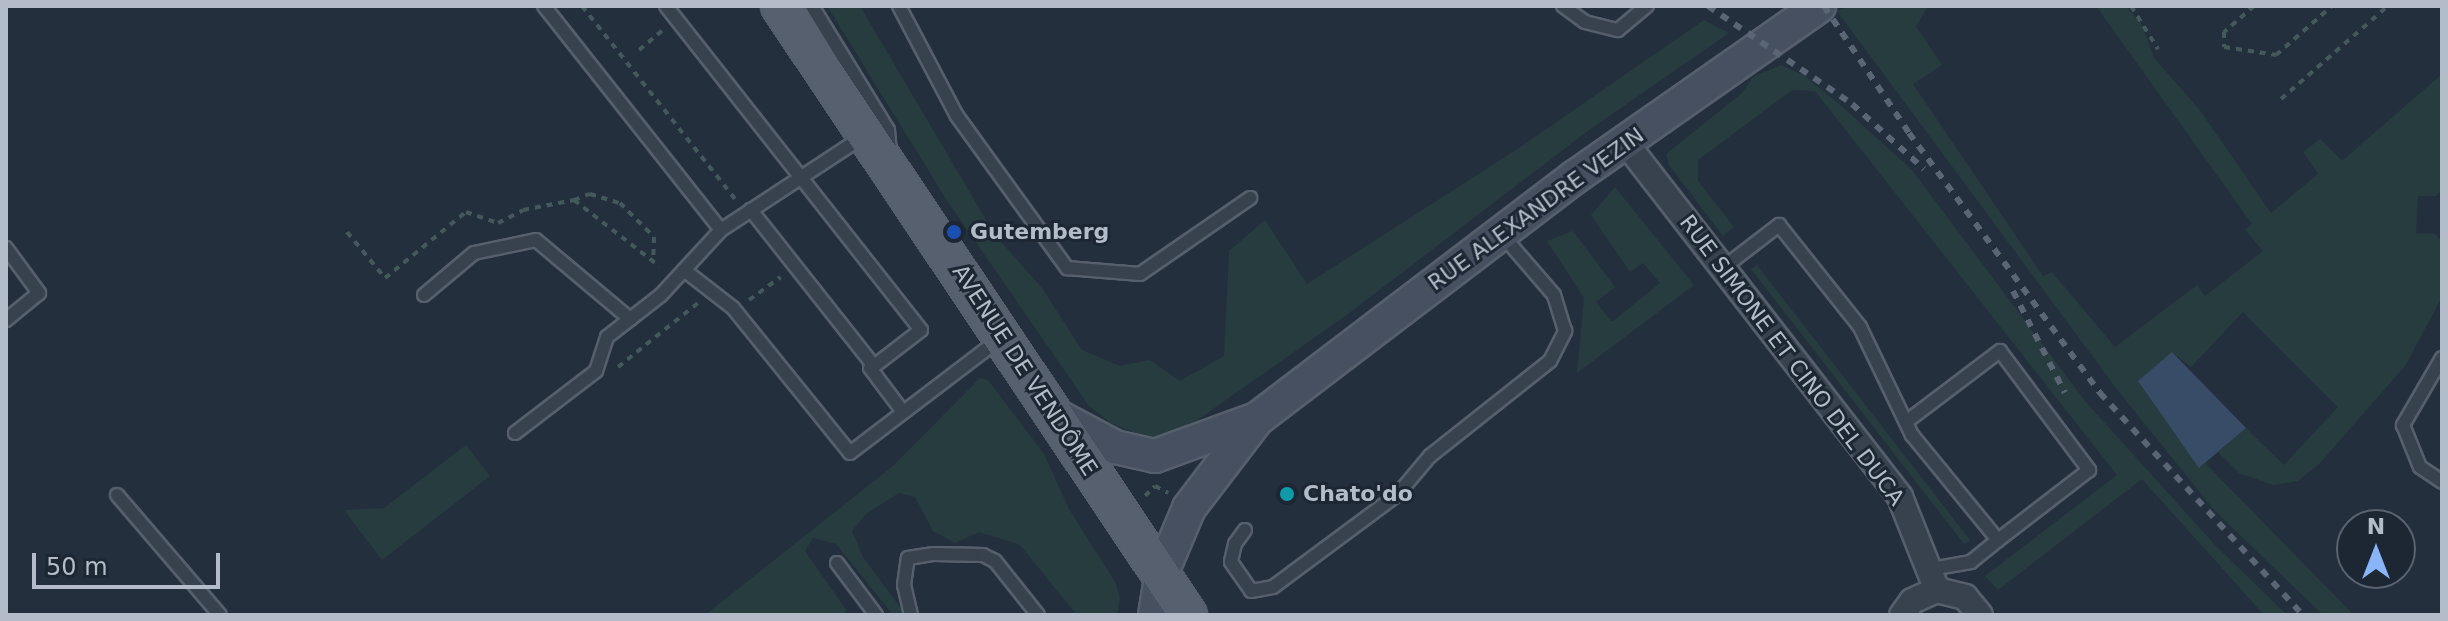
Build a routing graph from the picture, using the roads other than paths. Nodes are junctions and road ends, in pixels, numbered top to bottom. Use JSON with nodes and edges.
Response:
{"nodes":[{"id":1,"x":544,"y":6,"type":"edge"},
{"id":2,"x":666,"y":6,"type":"edge"},
{"id":3,"x":780,"y":6,"type":"edge"},
{"id":4,"x":812,"y":6,"type":"edge"},
{"id":5,"x":899,"y":6,"type":"edge"},
{"id":6,"x":1563,"y":6,"type":"edge"},
{"id":7,"x":1647,"y":6,"type":"edge"},
{"id":8,"x":1819,"y":6,"type":"edge"},
{"id":9,"x":867,"y":134,"type":"junction"},
{"id":10,"x":1625,"y":142,"type":"junction"},
{"id":11,"x":891,"y":170,"type":"junction"},
{"id":12,"x":798,"y":179,"type":"junction"},
{"id":13,"x":1250,"y":198,"type":"dead end"},
{"id":14,"x":751,"y":210,"type":"junction"},
{"id":15,"x":721,"y":230,"type":"junction"},
{"id":16,"x":1501,"y":233,"type":"junction"},
{"id":17,"x":6,"y":248,"type":"edge"},
{"id":18,"x":1723,"y":268,"type":"junction"},
{"id":19,"x":684,"y":270,"type":"junction"},
{"id":20,"x":424,"y":295,"type":"dead end"},
{"id":21,"x":630,"y":319,"type":"junction"},
{"id":22,"x":6,"y":320,"type":"edge"},
{"id":23,"x":1003,"y":336,"type":"junction"},
{"id":24,"x":2442,"y":358,"type":"edge"},
{"id":25,"x":874,"y":366,"type":"junction"},
{"id":26,"x":903,"y":412,"type":"junction"},
{"id":27,"x":1057,"y":416,"type":"junction"},
{"id":28,"x":1257,"y":419,"type":"junction"},
{"id":29,"x":1906,"y":422,"type":"junction"},
{"id":30,"x":515,"y":433,"type":"dead end"},
{"id":31,"x":2442,"y":482,"type":"edge"},
{"id":32,"x":117,"y":495,"type":"dead end"},
{"id":33,"x":1245,"y":530,"type":"dead end"},
{"id":34,"x":1998,"y":540,"type":"junction"},
{"id":35,"x":837,"y":563,"type":"dead end"},
{"id":36,"x":1162,"y":572,"type":"junction"},
{"id":37,"x":1934,"y":579,"type":"junction"},
{"id":38,"x":220,"y":615,"type":"edge"},
{"id":39,"x":876,"y":615,"type":"edge"},
{"id":40,"x":911,"y":615,"type":"edge"},
{"id":41,"x":1038,"y":615,"type":"edge"},
{"id":42,"x":1155,"y":615,"type":"edge"},
{"id":43,"x":1188,"y":615,"type":"edge"},
{"id":44,"x":1902,"y":615,"type":"edge"},
{"id":45,"x":1980,"y":615,"type":"edge"}],
"edges":[{"from":1,"to":15,"type":"lane"},
{"from":2,"to":12,"type":"lane"},
{"from":3,"to":9,"type":"main road","name":"AVENUE DE VENDÔME"},
{"from":4,"to":11,"type":"lane"},
{"from":5,"to":13,"type":"lane"},
{"from":6,"to":7,"type":"lane"},
{"from":8,"to":10,"type":"street","name":"RUE ALEXANDRE VEZIN"},
{"from":9,"to":11,"type":"main road","name":"AVENUE DE VENDÔME"},
{"from":9,"to":12,"type":"lane"},
{"from":10,"to":16,"type":"street","name":"RUE ALEXANDRE VEZIN"},
{"from":10,"to":18,"type":"street","name":"RUE SIMONE ET CINO DEL DUCA"},
{"from":11,"to":23,"type":"main road","name":"AVENUE DE VENDÔME"},
{"from":12,"to":14,"type":"lane"},
{"from":12,"to":25,"type":"lane"},
{"from":14,"to":15,"type":"lane"},
{"from":14,"to":25,"type":"lane"},
{"from":15,"to":19,"type":"lane"},
{"from":16,"to":28,"type":"street","name":"RUE ALEXANDRE VEZIN"},
{"from":16,"to":33,"type":"lane"},
{"from":17,"to":22,"type":"lane"},
{"from":18,"to":29,"type":"lane"},
{"from":18,"to":37,"type":"street","name":"RUE SIMONE ET CINO DEL DUCA"},
{"from":19,"to":21,"type":"lane"},
{"from":19,"to":26,"type":"lane"},
{"from":20,"to":21,"type":"lane"},
{"from":21,"to":30,"type":"lane"},
{"from":23,"to":26,"type":"lane"},
{"from":23,"to":27,"type":"main road","name":"AVENUE DE VENDÔME"},
{"from":24,"to":31,"type":"lane"},
{"from":25,"to":26,"type":"lane"},
{"from":27,"to":28,"type":"street","name":"RUE ALEXANDRE VEZIN"},
{"from":27,"to":36,"type":"main road","name":"AVENUE DE VENDÔME"},
{"from":28,"to":36,"type":"street","name":"RUE ALEXANDRE VEZIN"},
{"from":29,"to":34,"type":"lane"},
{"from":29,"to":34,"type":"lane"},
{"from":32,"to":38,"type":"lane"},
{"from":34,"to":37,"type":"lane"},
{"from":35,"to":39,"type":"lane"},
{"from":36,"to":42,"type":"street","name":"RUE ALEXANDRE VEZIN"},
{"from":36,"to":43,"type":"main road","name":"AVENUE DE VENDÔME"},
{"from":37,"to":44,"type":"street"},
{"from":37,"to":45,"type":"street"},
{"from":40,"to":41,"type":"lane"}]}
